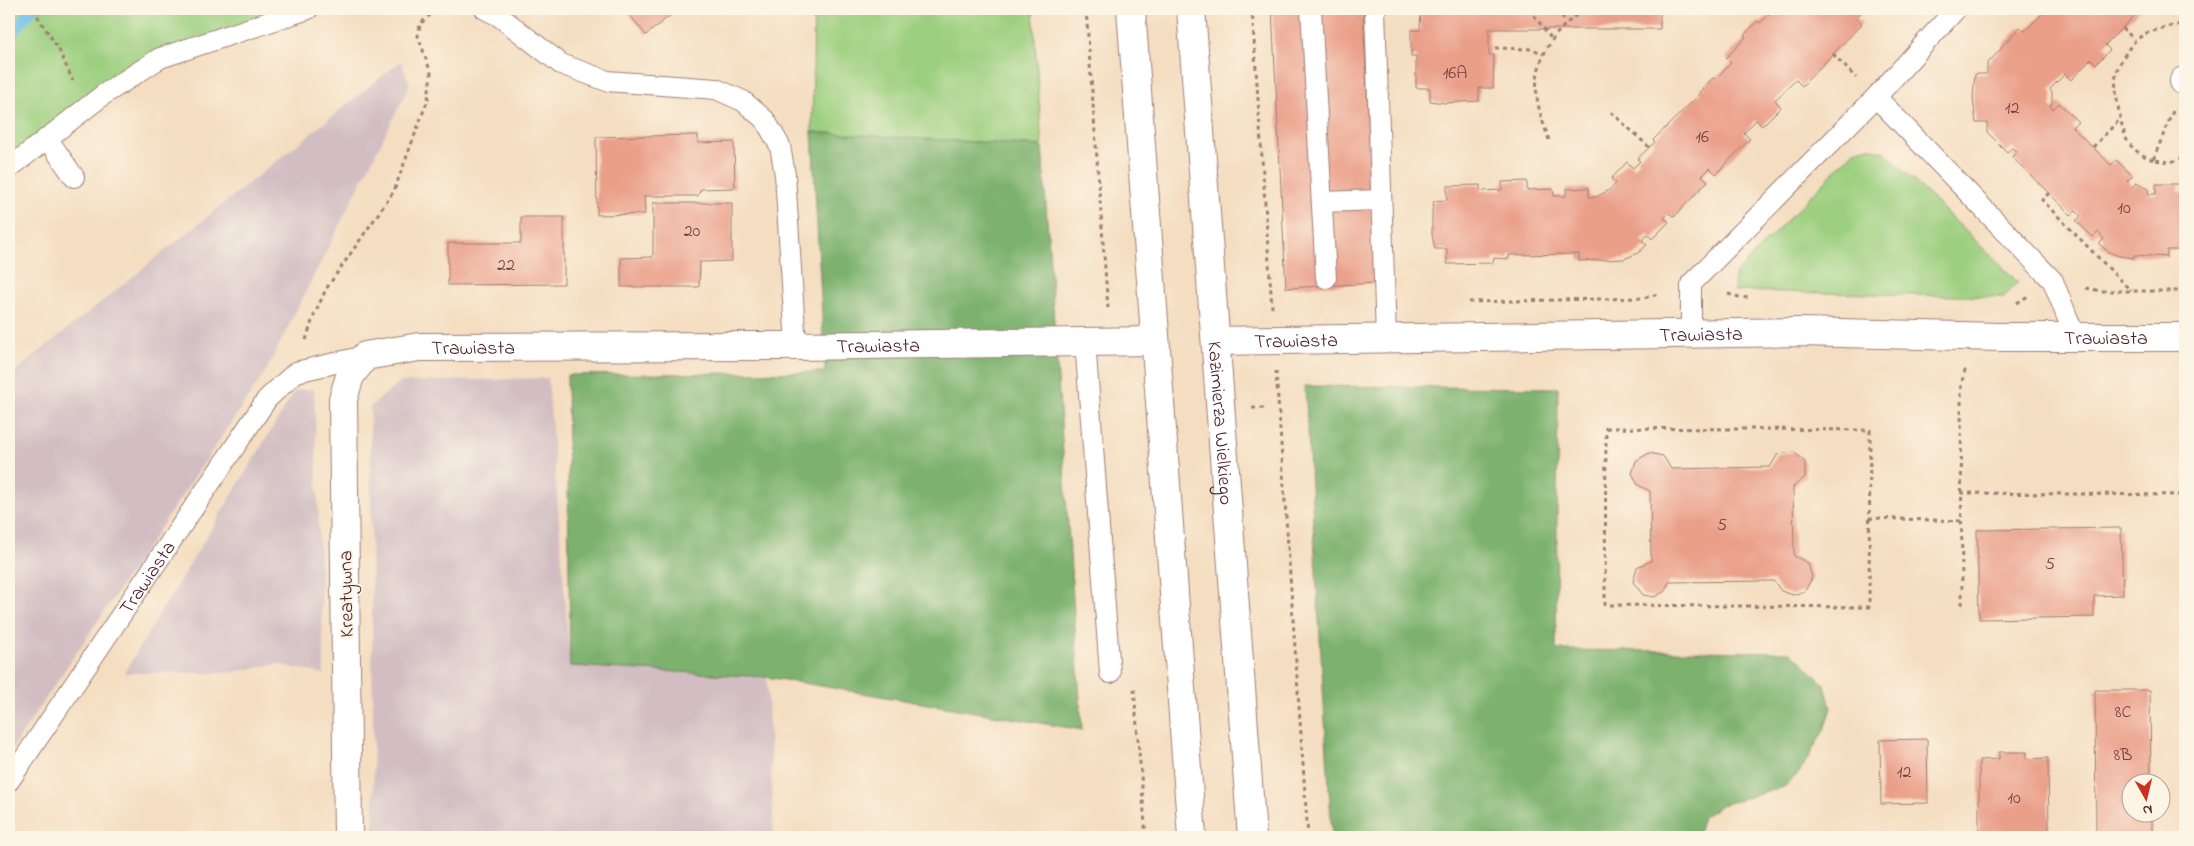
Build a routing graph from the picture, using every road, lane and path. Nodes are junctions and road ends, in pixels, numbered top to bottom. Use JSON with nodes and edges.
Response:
{"nodes":[{"id":1,"x":33,"y":9,"type":"edge"},
{"id":2,"x":308,"y":9,"type":"edge"},
{"id":3,"x":437,"y":9,"type":"edge"},
{"id":4,"x":485,"y":9,"type":"edge"},
{"id":5,"x":1086,"y":9,"type":"edge"},
{"id":6,"x":1131,"y":9,"type":"edge"},
{"id":7,"x":1191,"y":9,"type":"edge"},
{"id":8,"x":1252,"y":9,"type":"edge"},
{"id":9,"x":1310,"y":9,"type":"edge"},
{"id":10,"x":1375,"y":9,"type":"edge"},
{"id":11,"x":1530,"y":9,"type":"edge"},
{"id":12,"x":1559,"y":9,"type":"edge"},
{"id":13,"x":1586,"y":9,"type":"edge"},
{"id":14,"x":1956,"y":9,"type":"edge"},
{"id":15,"x":1565,"y":23,"type":"junction"},
{"id":16,"x":2185,"y":24,"type":"edge"},
{"id":17,"x":2122,"y":28,"type":"dead end"},
{"id":18,"x":1552,"y":40,"type":"junction"},
{"id":19,"x":2135,"y":40,"type":"junction"},
{"id":20,"x":1495,"y":48,"type":"dead end"},
{"id":21,"x":1543,"y":54,"type":"junction"},
{"id":22,"x":1833,"y":54,"type":"dead end"},
{"id":23,"x":1853,"y":74,"type":"dead end"},
{"id":24,"x":2185,"y":81,"type":"edge"},
{"id":25,"x":1876,"y":98,"type":"junction"},
{"id":26,"x":86,"y":109,"type":"junction"},
{"id":27,"x":1611,"y":112,"type":"dead end"},
{"id":28,"x":2120,"y":119,"type":"junction"},
{"id":29,"x":47,"y":138,"type":"junction"},
{"id":30,"x":1549,"y":140,"type":"dead end"},
{"id":31,"x":1649,"y":147,"type":"dead end"},
{"id":32,"x":2093,"y":147,"type":"dead end"},
{"id":33,"x":2185,"y":158,"type":"edge"},
{"id":34,"x":2153,"y":160,"type":"junction"},
{"id":35,"x":9,"y":168,"type":"edge"},
{"id":36,"x":74,"y":177,"type":"dead end"},
{"id":37,"x":2049,"y":193,"type":"dead end"},
{"id":38,"x":1381,"y":200,"type":"junction"},
{"id":39,"x":1322,"y":202,"type":"junction"},
{"id":40,"x":1326,"y":278,"type":"dead end"},
{"id":41,"x":2082,"y":287,"type":"dead end"},
{"id":42,"x":2131,"y":291,"type":"junction"},
{"id":43,"x":2185,"y":291,"type":"edge"},
{"id":44,"x":1108,"y":309,"type":"dead end"},
{"id":45,"x":1272,"y":312,"type":"dead end"},
{"id":46,"x":1691,"y":333,"type":"junction"},
{"id":47,"x":2075,"y":337,"type":"junction"},
{"id":48,"x":2185,"y":337,"type":"edge"},
{"id":49,"x":1386,"y":338,"type":"junction"},
{"id":50,"x":1085,"y":341,"type":"junction"},
{"id":51,"x":1155,"y":341,"type":"junction"},
{"id":52,"x":1216,"y":342,"type":"junction"},
{"id":53,"x":796,"y":346,"type":"junction"},
{"id":54,"x":365,"y":356,"type":"junction"},
{"id":55,"x":1966,"y":359,"type":"dead end"},
{"id":56,"x":1276,"y":369,"type":"dead end"},
{"id":57,"x":296,"y":372,"type":"junction"},
{"id":58,"x":1961,"y":493,"type":"junction"},
{"id":59,"x":2185,"y":495,"type":"edge"},
{"id":60,"x":1869,"y":518,"type":"junction"},
{"id":61,"x":1961,"y":521,"type":"junction"},
{"id":62,"x":1962,"y":605,"type":"dead end"},
{"id":63,"x":1110,"y":673,"type":"dead end"},
{"id":64,"x":9,"y":781,"type":"edge"},
{"id":65,"x":348,"y":837,"type":"edge"},
{"id":66,"x":1192,"y":837,"type":"edge"},
{"id":67,"x":1252,"y":837,"type":"edge"},
{"id":68,"x":1308,"y":837,"type":"edge"}],
"edges":[{"from":1,"to":26,"type":"path"},
{"from":2,"to":26,"type":"lane"},
{"from":3,"to":57,"type":"path"},
{"from":4,"to":53,"type":"lane"},
{"from":5,"to":44,"type":"path"},
{"from":6,"to":51,"type":"street"},
{"from":7,"to":52,"type":"street","name":"Kazimierza Wielkiego"},
{"from":8,"to":45,"type":"path"},
{"from":9,"to":39,"type":"lane"},
{"from":10,"to":38,"type":"lane"},
{"from":11,"to":18,"type":"path"},
{"from":12,"to":15,"type":"path"},
{"from":13,"to":15,"type":"path"},
{"from":14,"to":25,"type":"lane"},
{"from":15,"to":18,"type":"path"},
{"from":16,"to":19,"type":"path"},
{"from":17,"to":19,"type":"path"},
{"from":18,"to":21,"type":"path"},
{"from":19,"to":28,"type":"path"},
{"from":20,"to":21,"type":"path"},
{"from":21,"to":30,"type":"path"},
{"from":22,"to":23,"type":"path"},
{"from":24,"to":34,"type":"path"},
{"from":25,"to":46,"type":"lane"},
{"from":25,"to":47,"type":"lane"},
{"from":26,"to":29,"type":"lane"},
{"from":27,"to":31,"type":"path"},
{"from":28,"to":32,"type":"path"},
{"from":28,"to":34,"type":"path"},
{"from":29,"to":35,"type":"lane"},
{"from":29,"to":36,"type":"lane"},
{"from":33,"to":34,"type":"path"},
{"from":37,"to":42,"type":"path"},
{"from":38,"to":39,"type":"lane"},
{"from":38,"to":49,"type":"lane"},
{"from":39,"to":40,"type":"lane"},
{"from":41,"to":42,"type":"path"},
{"from":42,"to":43,"type":"path"},
{"from":46,"to":47,"type":"street","name":"Trawiasta"},
{"from":46,"to":49,"type":"street","name":"Trawiasta"},
{"from":47,"to":48,"type":"street","name":"Trawiasta"},
{"from":49,"to":52,"type":"street","name":"Trawiasta"},
{"from":50,"to":51,"type":"street","name":"Trawiasta"},
{"from":50,"to":53,"type":"street","name":"Trawiasta"},
{"from":50,"to":63,"type":"lane"},
{"from":51,"to":66,"type":"street"},
{"from":52,"to":67,"type":"street","name":"Kazimierza Wielkiego"},
{"from":53,"to":54,"type":"street","name":"Trawiasta"},
{"from":54,"to":57,"type":"lane","name":"Trawiasta"},
{"from":54,"to":65,"type":"street","name":"Kreatywna"},
{"from":55,"to":58,"type":"path"},
{"from":56,"to":68,"type":"path"},
{"from":57,"to":64,"type":"lane","name":"Trawiasta"},
{"from":58,"to":59,"type":"path"},
{"from":58,"to":61,"type":"path"},
{"from":60,"to":60,"type":"path"},
{"from":60,"to":61,"type":"path"},
{"from":61,"to":62,"type":"path"}]}
